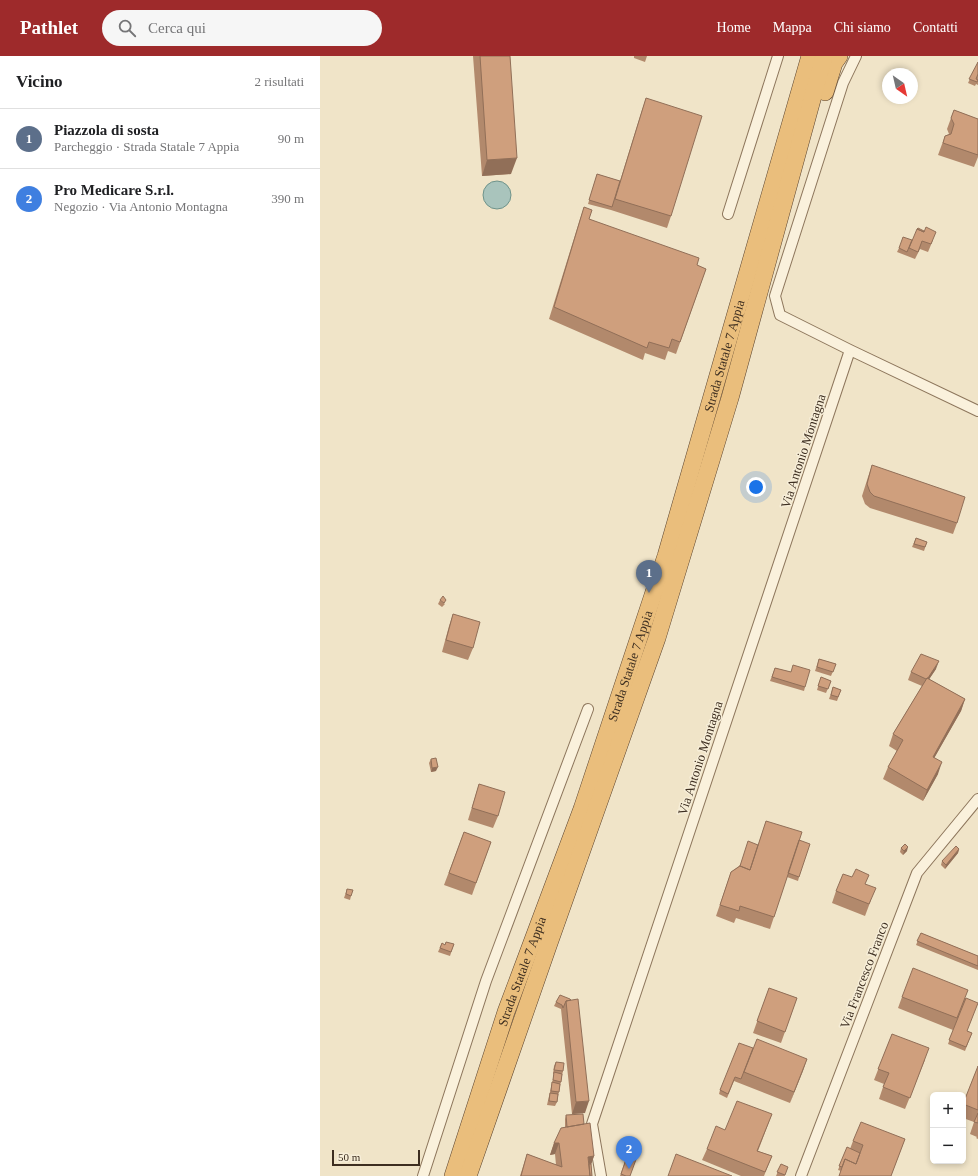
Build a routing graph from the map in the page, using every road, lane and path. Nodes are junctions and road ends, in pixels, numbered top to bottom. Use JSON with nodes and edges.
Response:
{"nodes":[{"id":1,"x":778,"y":56,"type":"edge"},
{"id":2,"x":810,"y":56,"type":"edge"},
{"id":3,"x":824,"y":56,"type":"edge"},
{"id":4,"x":839,"y":56,"type":"edge"},
{"id":5,"x":856,"y":56,"type":"edge"},
{"id":6,"x":728,"y":214,"type":"dead end"},
{"id":7,"x":773,"y":239,"type":"junction"},
{"id":8,"x":850,"y":350,"type":"junction"},
{"id":9,"x":978,"y":411,"type":"edge"},
{"id":10,"x":588,"y":710,"type":"dead end"},
{"id":11,"x":978,"y":799,"type":"edge"},
{"id":12,"x":424,"y":1176,"type":"edge"},
{"id":13,"x":453,"y":1176,"type":"edge"},
{"id":14,"x":468,"y":1176,"type":"edge"},
{"id":15,"x":601,"y":1176,"type":"edge"},
{"id":16,"x":801,"y":1176,"type":"edge"}],
"edges":[{"from":1,"to":6,"type":"street"},
{"from":2,"to":13,"type":"highway","name":"Strada Statale 7 Appia"},
{"from":3,"to":7,"type":"highway","name":"Strada Statale 7 Appia"},
{"from":4,"to":7,"type":"highway"},
{"from":5,"to":8,"type":"street"},
{"from":7,"to":14,"type":"highway","name":"Strada Statale 7 Appia"},
{"from":8,"to":9,"type":"street"},
{"from":8,"to":15,"type":"street","name":"Via Antonio Montagna"},
{"from":10,"to":12,"type":"street"},
{"from":11,"to":16,"type":"street","name":"Via Francesco Franco"}]}
